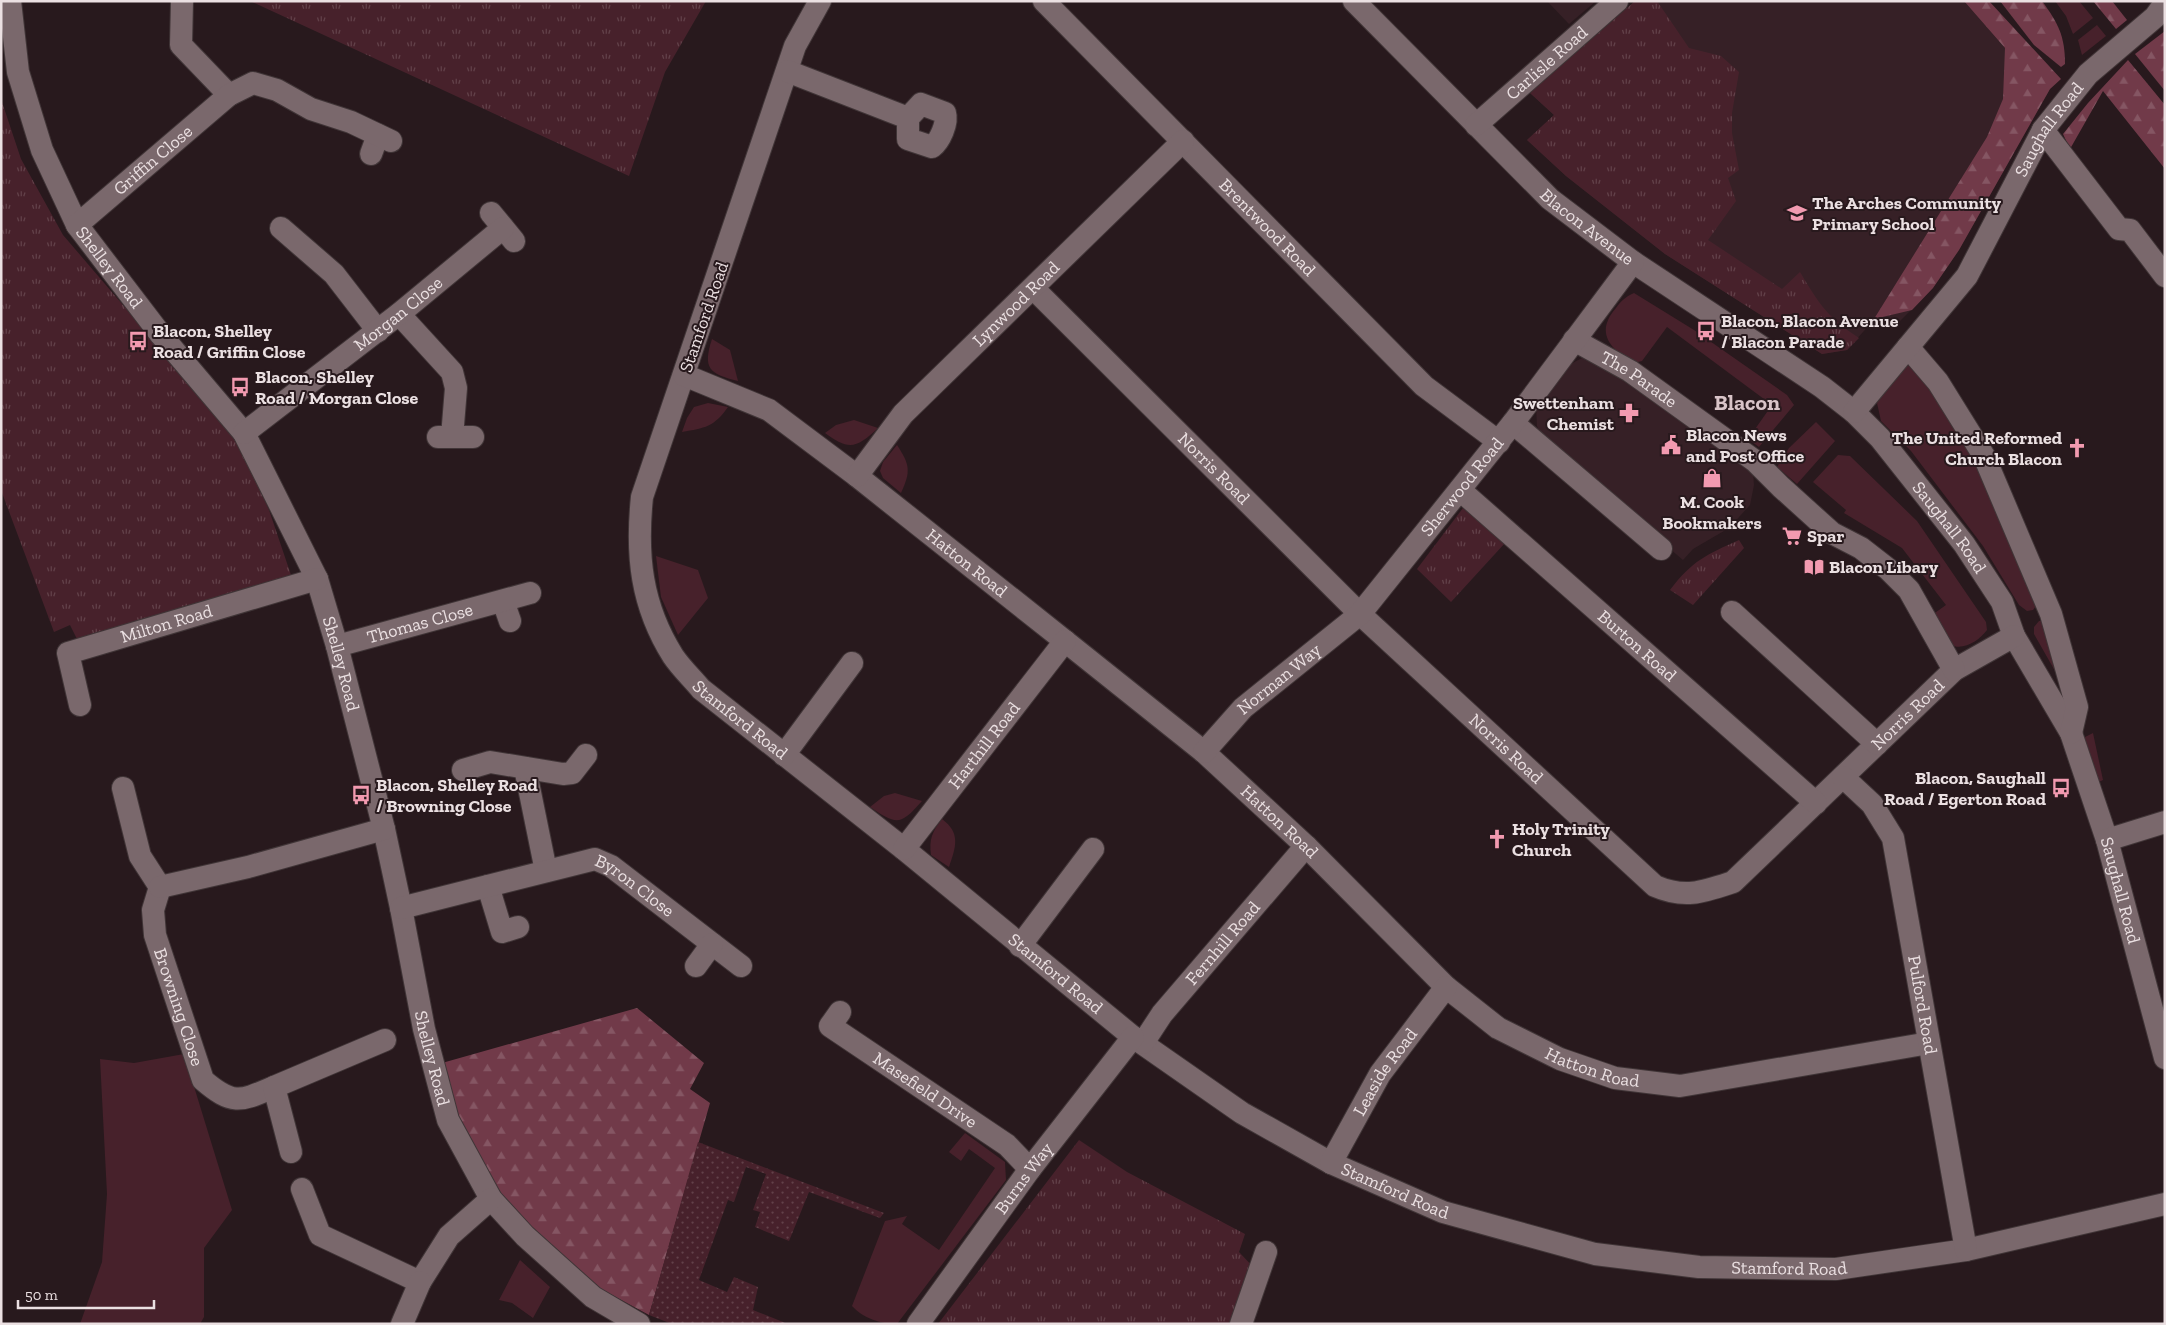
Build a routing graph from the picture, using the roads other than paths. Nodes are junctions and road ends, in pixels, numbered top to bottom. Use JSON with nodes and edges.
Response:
{"nodes":[{"id":1,"x":10,"y":1,"type":"edge"},
{"id":2,"x":820,"y":1,"type":"edge"},
{"id":3,"x":1044,"y":1,"type":"edge"},
{"id":4,"x":1354,"y":1,"type":"edge"},
{"id":5,"x":1617,"y":1,"type":"edge"},
{"id":6,"x":188,"y":5,"type":"edge"},
{"id":7,"x":2164,"y":5,"type":"edge"},
{"id":8,"x":787,"y":71,"type":"junction"},
{"id":9,"x":229,"y":95,"type":"junction"},
{"id":10,"x":908,"y":118,"type":"dead end"},
{"id":11,"x":1476,"y":125,"type":"junction"},
{"id":12,"x":2043,"y":130,"type":"junction"},
{"id":13,"x":1183,"y":141,"type":"junction"},
{"id":14,"x":380,"y":144,"type":"dead end"},
{"id":15,"x":77,"y":225,"type":"junction"},
{"id":16,"x":503,"y":227,"type":"dead end"},
{"id":17,"x":294,"y":231,"type":"dead end"},
{"id":18,"x":1634,"y":262,"type":"junction"},
{"id":19,"x":2165,"y":276,"type":"edge"},
{"id":20,"x":1034,"y":289,"type":"junction"},
{"id":21,"x":400,"y":314,"type":"junction"},
{"id":22,"x":378,"y":331,"type":"junction"},
{"id":23,"x":1574,"y":340,"type":"junction"},
{"id":24,"x":1908,"y":347,"type":"junction"},
{"id":25,"x":684,"y":375,"type":"junction"},
{"id":26,"x":1854,"y":412,"type":"junction"},
{"id":27,"x":1513,"y":424,"type":"junction"},
{"id":28,"x":244,"y":433,"type":"junction"},
{"id":29,"x":455,"y":437,"type":"dead end"},
{"id":30,"x":1499,"y":442,"type":"junction"},
{"id":31,"x":857,"y":476,"type":"junction"},
{"id":32,"x":1460,"y":490,"type":"junction"},
{"id":33,"x":1660,"y":549,"type":"dead end"},
{"id":34,"x":316,"y":579,"type":"junction"},
{"id":35,"x":530,"y":593,"type":"dead end"},
{"id":36,"x":1732,"y":612,"type":"dead end"},
{"id":37,"x":1360,"y":614,"type":"junction"},
{"id":38,"x":2014,"y":636,"type":"junction"},
{"id":39,"x":1065,"y":641,"type":"junction"},
{"id":40,"x":337,"y":646,"type":"junction"},
{"id":41,"x":852,"y":663,"type":"dead end"},
{"id":42,"x":1954,"y":670,"type":"junction"},
{"id":43,"x":80,"y":705,"type":"dead end"},
{"id":44,"x":2071,"y":733,"type":"junction"},
{"id":45,"x":1877,"y":744,"type":"junction"},
{"id":46,"x":1204,"y":752,"type":"junction"},
{"id":47,"x":586,"y":754,"type":"dead end"},
{"id":48,"x":784,"y":755,"type":"junction"},
{"id":49,"x":524,"y":768,"type":"junction"},
{"id":50,"x":463,"y":770,"type":"dead end"},
{"id":51,"x":1843,"y":777,"type":"junction"},
{"id":52,"x":123,"y":788,"type":"dead end"},
{"id":53,"x":1816,"y":803,"type":"junction"},
{"id":54,"x":2165,"y":822,"type":"edge"},
{"id":55,"x":384,"y":829,"type":"junction"},
{"id":56,"x":2107,"y":840,"type":"junction"},
{"id":57,"x":1306,"y":846,"type":"junction"},
{"id":58,"x":1093,"y":849,"type":"dead end"},
{"id":59,"x":904,"y":850,"type":"junction"},
{"id":60,"x":546,"y":871,"type":"junction"},
{"id":61,"x":488,"y":886,"type":"junction"},
{"id":62,"x":160,"y":887,"type":"junction"},
{"id":63,"x":402,"y":908,"type":"junction"},
{"id":64,"x":509,"y":935,"type":"dead end"},
{"id":65,"x":712,"y":944,"type":"junction"},
{"id":66,"x":1020,"y":946,"type":"junction"},
{"id":67,"x":696,"y":966,"type":"dead end"},
{"id":68,"x":741,"y":966,"type":"dead end"},
{"id":69,"x":1446,"y":986,"type":"junction"},
{"id":70,"x":840,"y":1012,"type":"dead end"},
{"id":71,"x":385,"y":1040,"type":"dead end"},
{"id":72,"x":1138,"y":1040,"type":"junction"},
{"id":73,"x":1929,"y":1043,"type":"junction"},
{"id":74,"x":2165,"y":1058,"type":"edge"},
{"id":75,"x":274,"y":1087,"type":"junction"},
{"id":76,"x":291,"y":1152,"type":"dead end"},
{"id":77,"x":1331,"y":1163,"type":"junction"},
{"id":78,"x":1030,"y":1169,"type":"junction"},
{"id":79,"x":302,"y":1189,"type":"dead end"},
{"id":80,"x":491,"y":1200,"type":"junction"},
{"id":81,"x":2165,"y":1204,"type":"edge"},
{"id":82,"x":1966,"y":1250,"type":"junction"},
{"id":83,"x":1266,"y":1252,"type":"dead end"},
{"id":84,"x":420,"y":1282,"type":"junction"},
{"id":85,"x":397,"y":1322,"type":"edge"},
{"id":86,"x":639,"y":1324,"type":"edge"},
{"id":87,"x":918,"y":1324,"type":"edge"},
{"id":88,"x":1240,"y":1324,"type":"edge"}],
"edges":[{"from":1,"to":15,"type":"street","name":"Shelley Road"},
{"from":2,"to":8,"type":"street","name":"Stamford Road"},
{"from":3,"to":13,"type":"street","name":"Brentwood Road"},
{"from":4,"to":11,"type":"street","name":"Blacon Avenue"},
{"from":5,"to":11,"type":"street","name":"Carlisle Road"},
{"from":6,"to":9,"type":"street"},
{"from":7,"to":12,"type":"street","name":"Saughall Road"},
{"from":8,"to":10,"type":"street"},
{"from":8,"to":25,"type":"street","name":"Stamford Road"},
{"from":9,"to":14,"type":"street","name":"Griffin Close"},
{"from":9,"to":15,"type":"street","name":"Griffin Close"},
{"from":11,"to":18,"type":"street","name":"Blacon Avenue"},
{"from":12,"to":19,"type":"street"},
{"from":12,"to":24,"type":"street","name":"Saughall Road"},
{"from":13,"to":20,"type":"street","name":"Lynwood Road"},
{"from":13,"to":30,"type":"street","name":"Brentwood Road"},
{"from":15,"to":28,"type":"street","name":"Shelley Road"},
{"from":16,"to":21,"type":"street","name":"Morgan Close"},
{"from":17,"to":22,"type":"street"},
{"from":18,"to":23,"type":"street","name":"Sherwood Road"},
{"from":18,"to":26,"type":"street","name":"Blacon Avenue"},
{"from":20,"to":31,"type":"street","name":"Lynwood Road"},
{"from":20,"to":37,"type":"street","name":"Norris Road"},
{"from":21,"to":22,"type":"street","name":"Morgan Close"},
{"from":21,"to":29,"type":"street"},
{"from":22,"to":28,"type":"street","name":"Morgan Close"},
{"from":23,"to":27,"type":"street","name":"Sherwood Road"},
{"from":23,"to":42,"type":"street","name":"The Parade"},
{"from":24,"to":26,"type":"street","name":"Saughall Road"},
{"from":24,"to":44,"type":"street"},
{"from":25,"to":31,"type":"street","name":"Hatton Road"},
{"from":25,"to":48,"type":"street","name":"Stamford Road"},
{"from":26,"to":38,"type":"street","name":"Saughall Road"},
{"from":27,"to":30,"type":"street","name":"Sherwood Road"},
{"from":27,"to":33,"type":"street"},
{"from":28,"to":34,"type":"street","name":"Shelley Road"},
{"from":30,"to":32,"type":"street","name":"Sherwood Road"},
{"from":31,"to":39,"type":"street","name":"Hatton Road"},
{"from":32,"to":37,"type":"street","name":"Sherwood Road"},
{"from":32,"to":53,"type":"street","name":"Burton Road"},
{"from":34,"to":40,"type":"street","name":"Shelley Road"},
{"from":34,"to":43,"type":"street","name":"Milton Road"},
{"from":35,"to":40,"type":"street","name":"Thomas Close"},
{"from":36,"to":45,"type":"street"},
{"from":37,"to":46,"type":"street","name":"Norman Way"},
{"from":37,"to":53,"type":"street","name":"Norris Road"},
{"from":38,"to":42,"type":"street","name":"Norris Road"},
{"from":38,"to":44,"type":"street","name":"Saughall Road"},
{"from":39,"to":46,"type":"street","name":"Hatton Road"},
{"from":39,"to":59,"type":"street","name":"Harthill Road"},
{"from":40,"to":55,"type":"street","name":"Shelley Road"},
{"from":41,"to":48,"type":"street"},
{"from":42,"to":45,"type":"street","name":"Norris Road"},
{"from":44,"to":56,"type":"street","name":"Saughall Road"},
{"from":45,"to":51,"type":"street","name":"Norris Road"},
{"from":46,"to":57,"type":"street","name":"Hatton Road"},
{"from":47,"to":49,"type":"street"},
{"from":48,"to":59,"type":"street","name":"Stamford Road"},
{"from":49,"to":50,"type":"street"},
{"from":49,"to":60,"type":"street"},
{"from":51,"to":53,"type":"street","name":"Norris Road"},
{"from":51,"to":73,"type":"street","name":"Pulford Road"},
{"from":52,"to":62,"type":"street"},
{"from":54,"to":56,"type":"street"},
{"from":55,"to":62,"type":"street"},
{"from":55,"to":63,"type":"street","name":"Shelley Road"},
{"from":56,"to":74,"type":"street","name":"Saughall Road"},
{"from":57,"to":69,"type":"street","name":"Hatton Road"},
{"from":57,"to":72,"type":"street","name":"Fernhill Road"},
{"from":58,"to":66,"type":"street"},
{"from":59,"to":66,"type":"street","name":"Stamford Road"},
{"from":60,"to":61,"type":"street","name":"Byron Close"},
{"from":60,"to":65,"type":"street","name":"Byron Close"},
{"from":61,"to":63,"type":"street","name":"Byron Close"},
{"from":61,"to":64,"type":"street"},
{"from":62,"to":75,"type":"street","name":"Browning Close"},
{"from":63,"to":80,"type":"street","name":"Shelley Road"},
{"from":65,"to":67,"type":"street"},
{"from":65,"to":68,"type":"street","name":"Byron Close"},
{"from":66,"to":72,"type":"street","name":"Stamford Road"},
{"from":69,"to":73,"type":"street","name":"Hatton Road"},
{"from":69,"to":77,"type":"street","name":"Leaside Road"},
{"from":70,"to":78,"type":"street","name":"Masefield Drive"},
{"from":71,"to":75,"type":"street","name":"Browning Close"},
{"from":72,"to":77,"type":"street","name":"Stamford Road"},
{"from":72,"to":78,"type":"street","name":"Burns Way"},
{"from":73,"to":82,"type":"street","name":"Pulford Road"},
{"from":75,"to":76,"type":"street"},
{"from":77,"to":82,"type":"street","name":"Stamford Road"},
{"from":78,"to":87,"type":"street","name":"Burns Way"},
{"from":79,"to":84,"type":"street"},
{"from":80,"to":84,"type":"street"},
{"from":80,"to":86,"type":"street","name":"Shelley Road"},
{"from":81,"to":82,"type":"street","name":"Stamford Road"},
{"from":83,"to":88,"type":"street"},
{"from":84,"to":85,"type":"street"}]}
